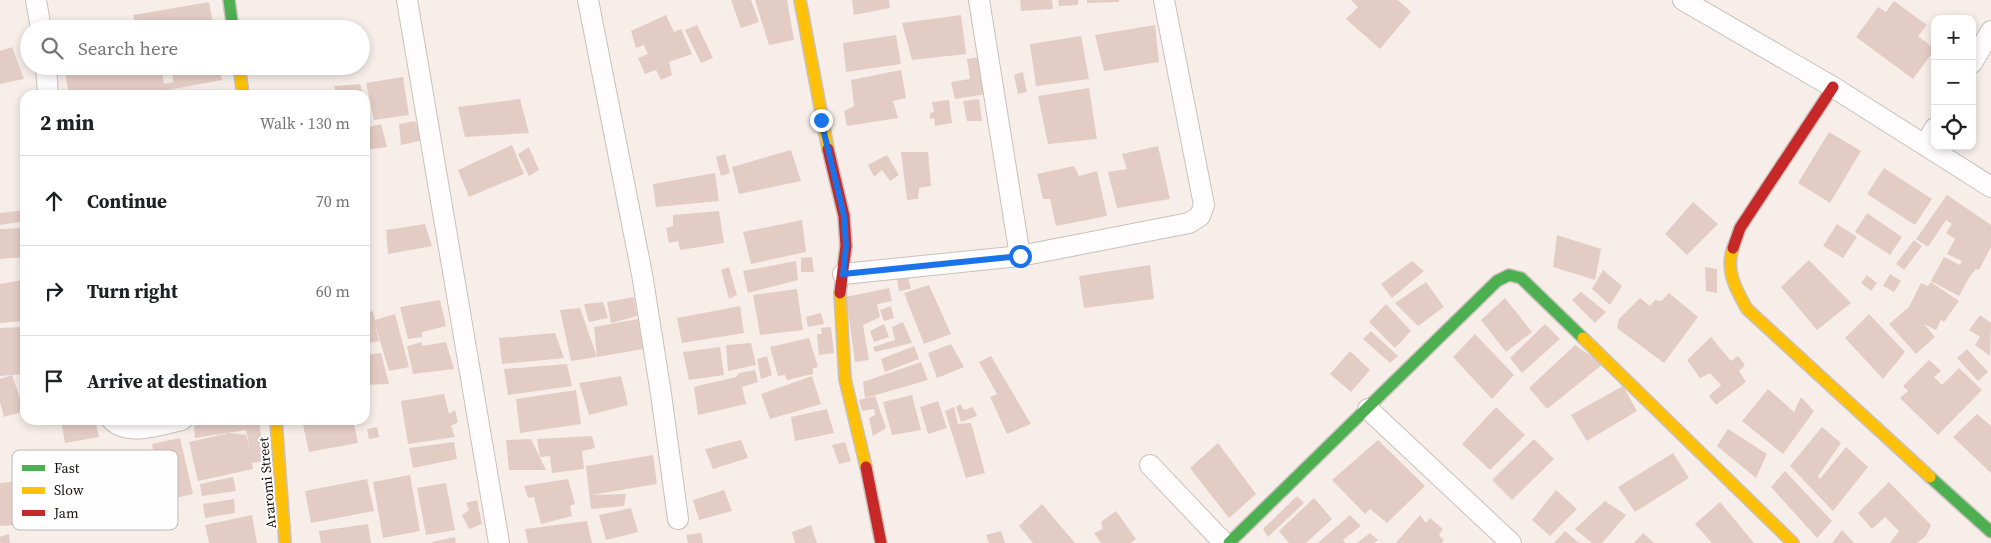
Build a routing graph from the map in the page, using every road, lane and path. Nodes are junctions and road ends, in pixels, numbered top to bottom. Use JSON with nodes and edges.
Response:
{"nodes":[{"id":1,"x":36,"y":0,"type":"edge"},
{"id":2,"x":229,"y":0,"type":"edge"},
{"id":3,"x":407,"y":0,"type":"edge"},
{"id":4,"x":588,"y":0,"type":"edge"},
{"id":5,"x":800,"y":0,"type":"edge"},
{"id":6,"x":979,"y":0,"type":"edge"},
{"id":7,"x":1164,"y":0,"type":"edge"},
{"id":8,"x":1683,"y":0,"type":"edge"},
{"id":9,"x":39,"y":20,"type":"edge"},
{"id":10,"x":232,"y":20,"type":"edge"},
{"id":11,"x":1991,"y":31,"type":"edge"},
{"id":12,"x":1974,"y":60,"type":"edge"},
{"id":13,"x":47,"y":75,"type":"edge"},
{"id":14,"x":239,"y":75,"type":"edge"},
{"id":15,"x":1833,"y":87,"type":"junction"},
{"id":16,"x":48,"y":90,"type":"edge"},
{"id":17,"x":241,"y":90,"type":"edge"},
{"id":18,"x":1930,"y":136,"type":"edge"},
{"id":19,"x":1991,"y":187,"type":"edge"},
{"id":20,"x":1020,"y":256,"type":"junction"},
{"id":21,"x":843,"y":274,"type":"junction"},
{"id":22,"x":1368,"y":409,"type":"junction"},
{"id":23,"x":119,"y":425,"type":"edge"},
{"id":24,"x":153,"y":425,"type":"edge"},
{"id":25,"x":276,"y":425,"type":"edge"},
{"id":26,"x":1150,"y":465,"type":"dead end"},
{"id":27,"x":678,"y":519,"type":"dead end"},
{"id":28,"x":1991,"y":532,"type":"edge"},
{"id":29,"x":285,"y":543,"type":"edge"},
{"id":30,"x":499,"y":543,"type":"edge"},
{"id":31,"x":881,"y":543,"type":"edge"},
{"id":32,"x":1224,"y":543,"type":"edge"},
{"id":33,"x":1229,"y":543,"type":"edge"},
{"id":34,"x":1511,"y":543,"type":"edge"},
{"id":35,"x":1793,"y":543,"type":"edge"}],
"edges":[{"from":1,"to":9,"type":"street"},
{"from":2,"to":10,"type":"street"},
{"from":3,"to":30,"type":"street"},
{"from":4,"to":27,"type":"street"},
{"from":5,"to":21,"type":"street"},
{"from":6,"to":20,"type":"street"},
{"from":7,"to":20,"type":"street"},
{"from":8,"to":15,"type":"street"},
{"from":11,"to":12,"type":"street"},
{"from":13,"to":16,"type":"street"},
{"from":14,"to":17,"type":"street"},
{"from":15,"to":18,"type":"street"},
{"from":15,"to":28,"type":"street"},
{"from":18,"to":19,"type":"street"},
{"from":20,"to":21,"type":"street"},
{"from":21,"to":31,"type":"street"},
{"from":22,"to":33,"type":"street"},
{"from":22,"to":34,"type":"street"},
{"from":22,"to":35,"type":"street"},
{"from":23,"to":24,"type":"street"},
{"from":25,"to":29,"type":"street","name":"Araromi Street"},
{"from":26,"to":32,"type":"street"}]}
